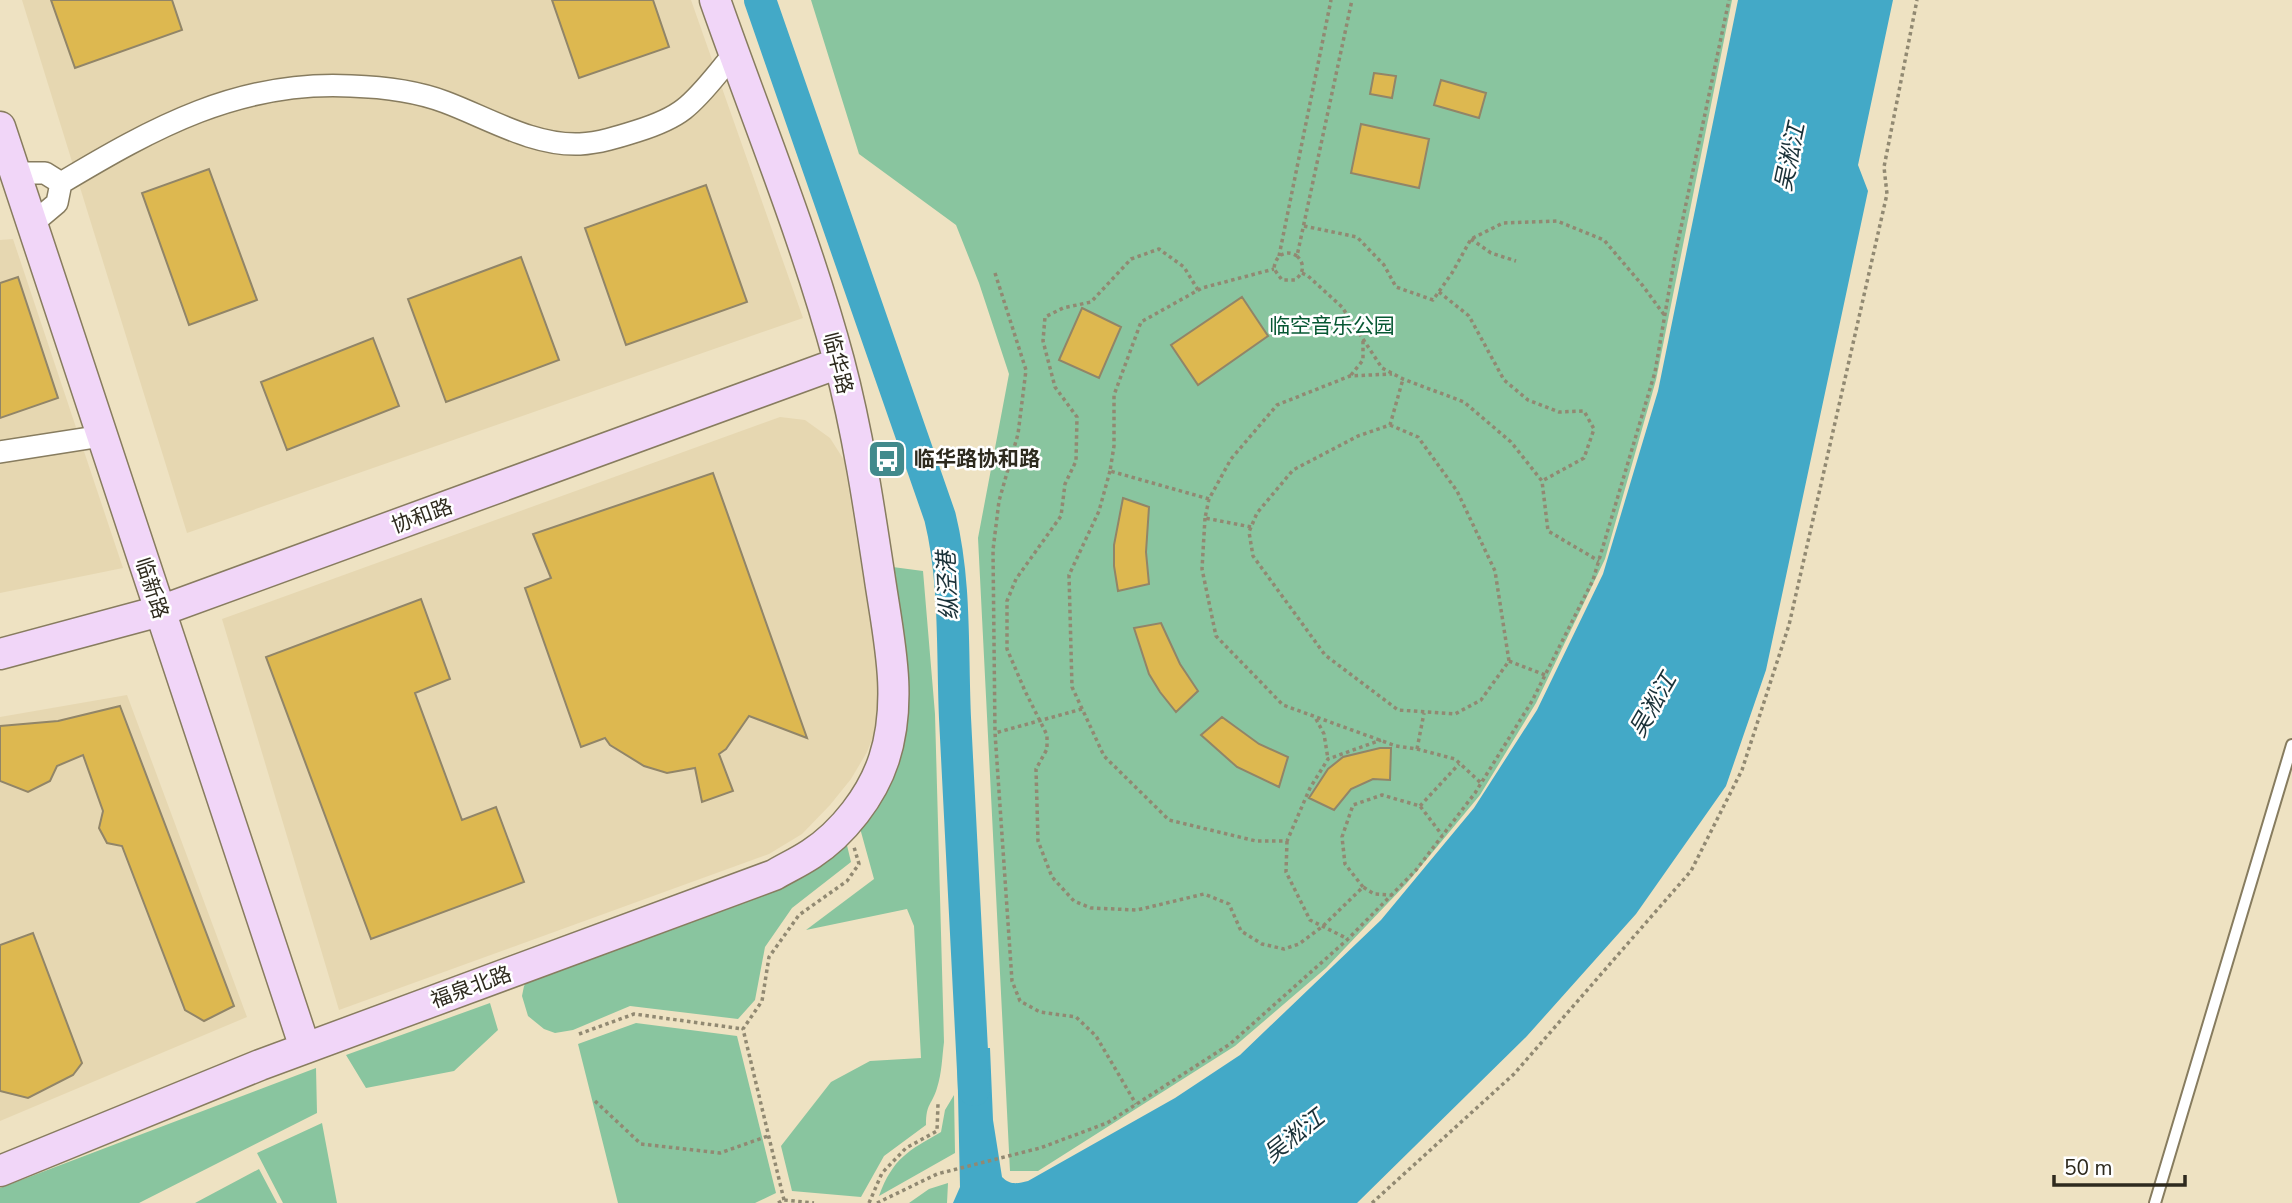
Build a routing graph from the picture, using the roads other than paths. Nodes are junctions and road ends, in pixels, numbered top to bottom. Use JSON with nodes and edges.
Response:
{"nodes":[{"id":1,"x":715,"y":0,"type":"edge"},
{"id":2,"x":734,"y":54,"type":"junction"},
{"id":3,"x":0,"y":127,"type":"edge"},
{"id":4,"x":15,"y":173,"type":"junction"},
{"id":5,"x":61,"y":183,"type":"junction"},
{"id":6,"x":19,"y":210,"type":"edge"},
{"id":7,"x":839,"y":363,"type":"junction"},
{"id":8,"x":102,"y":436,"type":"junction"},
{"id":9,"x":0,"y":452,"type":"edge"},
{"id":10,"x":160,"y":611,"type":"junction"},
{"id":11,"x":0,"y":654,"type":"edge"},
{"id":12,"x":888,"y":742,"type":"joint"},
{"id":13,"x":2292,"y":745,"type":"edge"},
{"id":14,"x":305,"y":1048,"type":"junction"},
{"id":15,"x":0,"y":1171,"type":"edge"},
{"id":16,"x":2155,"y":1203,"type":"edge"}],
"edges":[{"from":1,"to":2,"type":"street","name":"临华路"},
{"from":2,"to":5,"type":"street"},
{"from":2,"to":7,"type":"street","name":"临华路"},
{"from":3,"to":4,"type":"street","name":"临新路"},
{"from":4,"to":5,"type":"street"},
{"from":4,"to":6,"type":"street","name":"临新路"},
{"from":5,"to":6,"type":"street"},
{"from":6,"to":8,"type":"street","name":"临新路"},
{"from":7,"to":10,"type":"street","name":"协和路"},
{"from":7,"to":12,"type":"street","name":"临华路"},
{"from":8,"to":9,"type":"street"},
{"from":8,"to":10,"type":"street","name":"临新路"},
{"from":10,"to":11,"type":"street","name":"协和路"},
{"from":10,"to":14,"type":"street","name":"临新路"},
{"from":12,"to":14,"type":"street","name":"福泉北路"},
{"from":13,"to":16,"type":"lane"},
{"from":14,"to":15,"type":"street","name":"福泉北路"}]}
